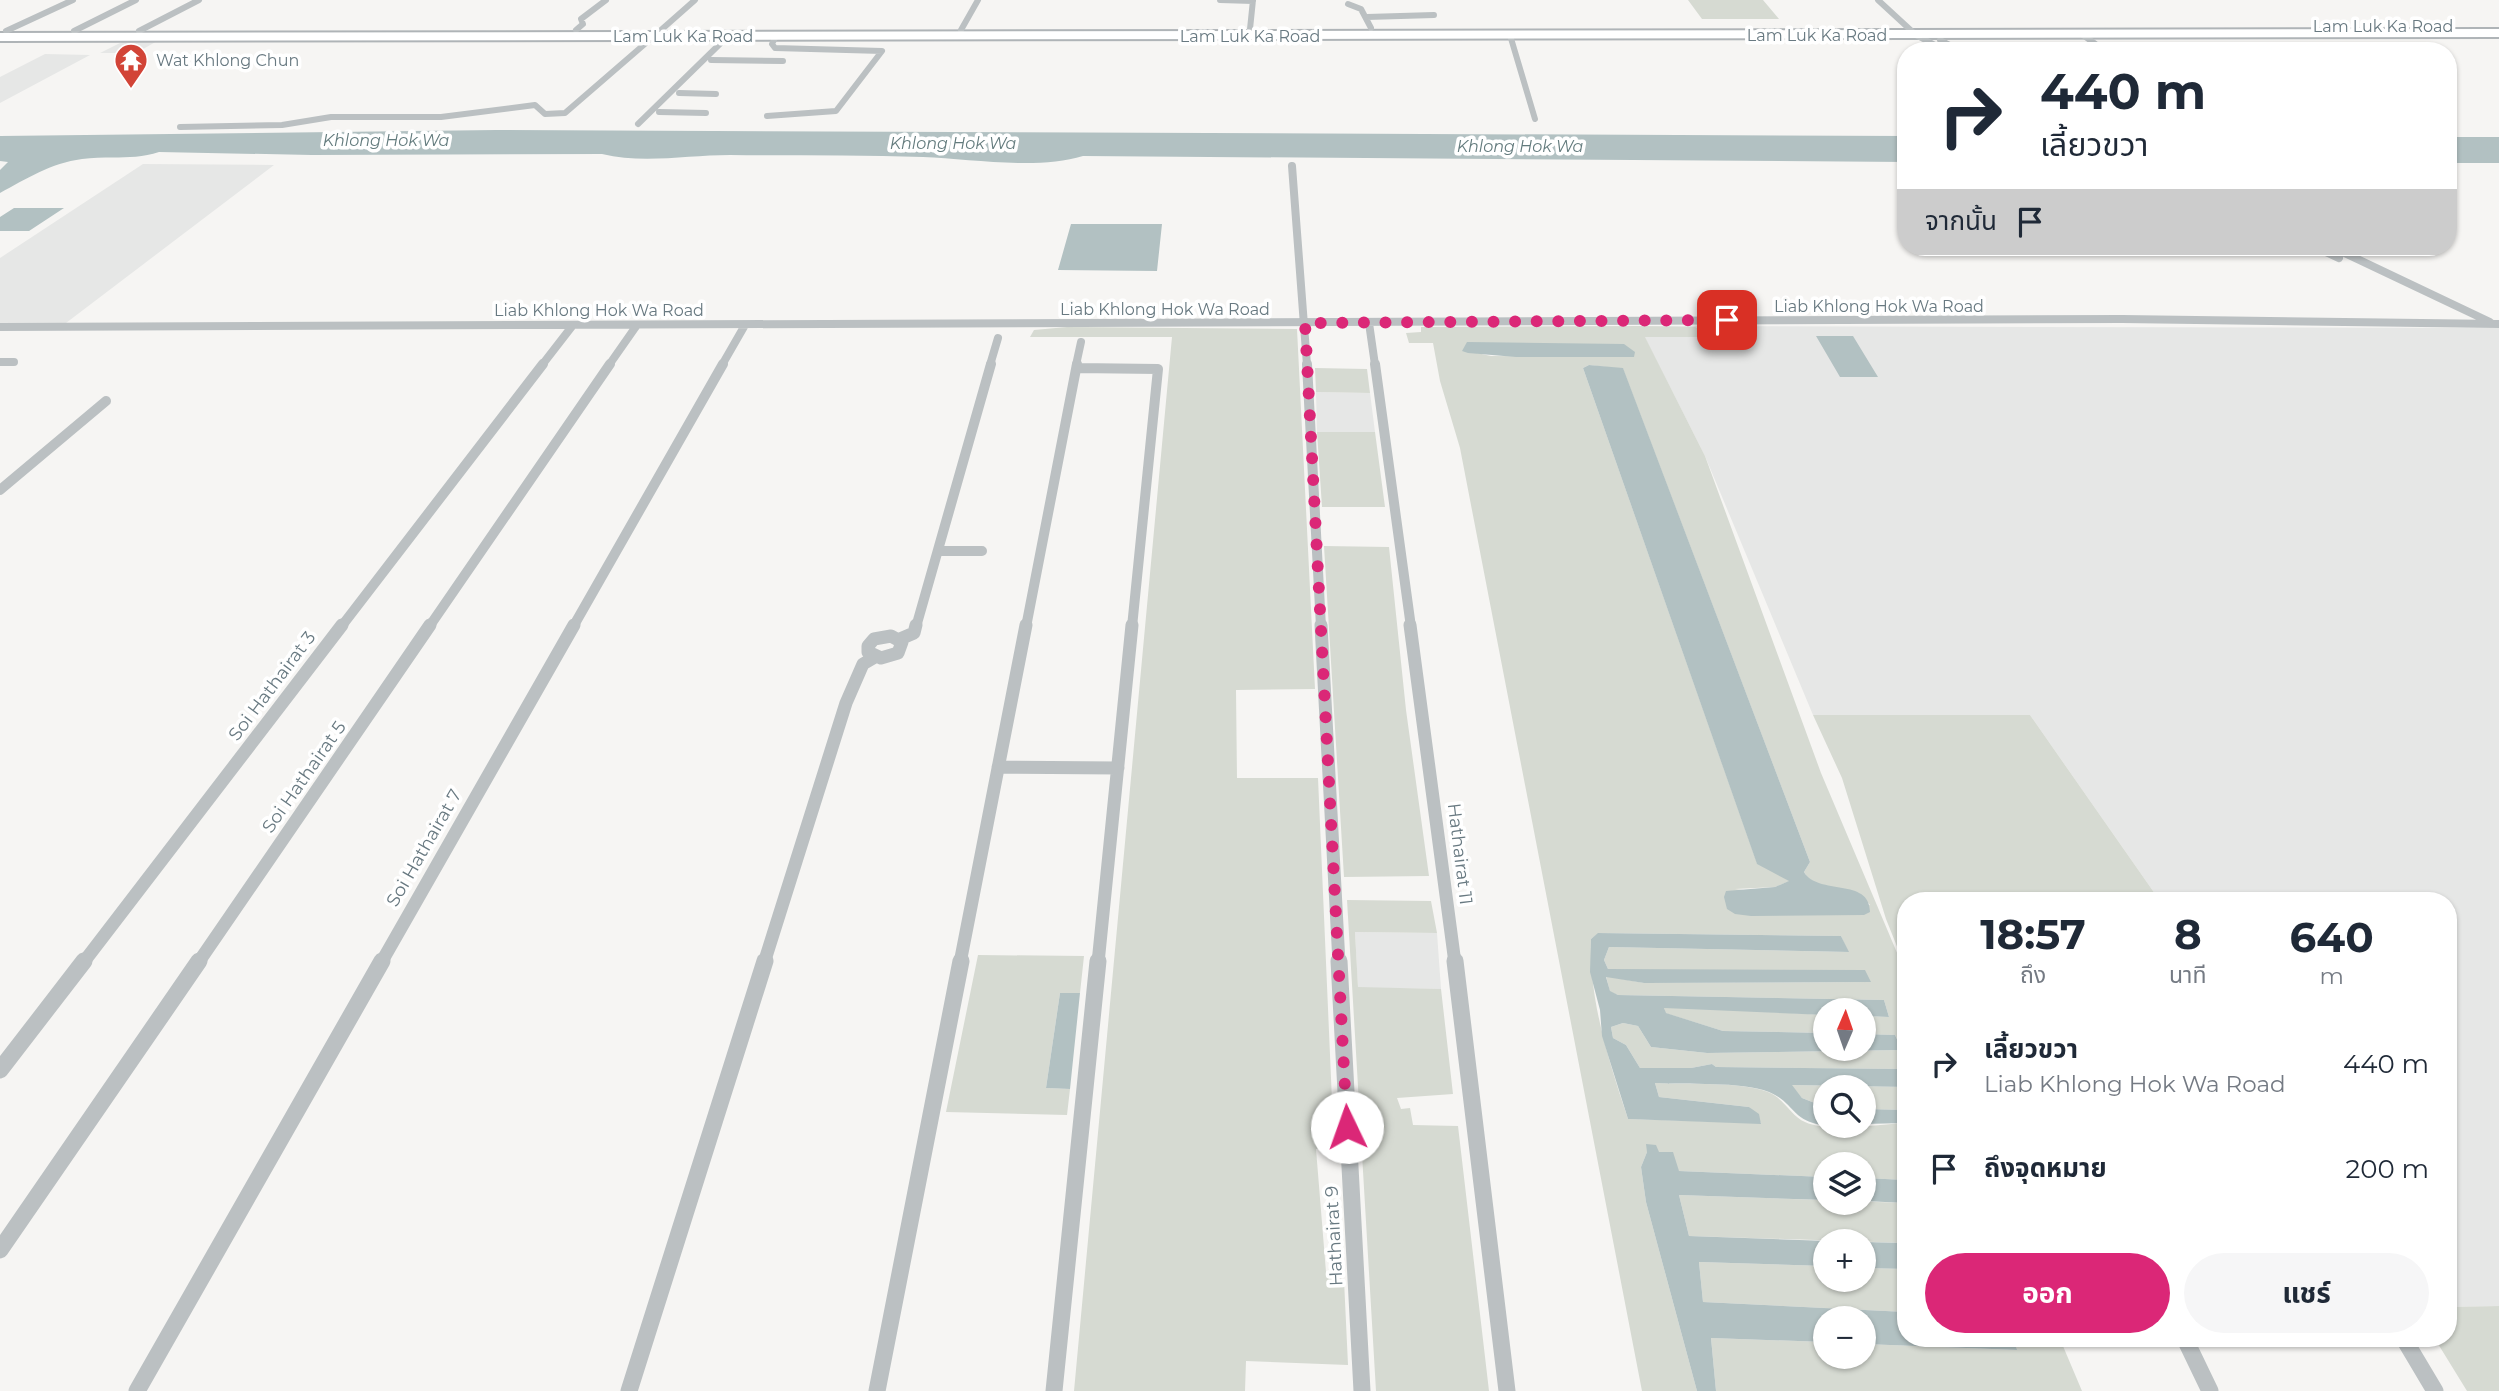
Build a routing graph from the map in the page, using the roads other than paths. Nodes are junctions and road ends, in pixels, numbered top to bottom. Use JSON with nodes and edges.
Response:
{"nodes":[{"id":1,"x":73,"y":0,"type":"edge"},
{"id":2,"x":136,"y":0,"type":"edge"},
{"id":3,"x":199,"y":0,"type":"edge"},
{"id":4,"x":606,"y":0,"type":"edge"},
{"id":5,"x":695,"y":0,"type":"edge"},
{"id":6,"x":978,"y":0,"type":"edge"},
{"id":7,"x":1220,"y":0,"type":"edge"},
{"id":8,"x":1878,"y":0,"type":"edge"},
{"id":9,"x":1253,"y":1,"type":"edge"},
{"id":10,"x":1348,"y":4,"type":"dead end"},
{"id":11,"x":1434,"y":15,"type":"dead end"},
{"id":12,"x":1894,"y":15,"type":"junction"},
{"id":13,"x":1369,"y":23,"type":"junction"},
{"id":14,"x":2499,"y":26,"type":"edge"},
{"id":15,"x":1250,"y":29,"type":"junction"},
{"id":16,"x":576,"y":30,"type":"junction"},
{"id":17,"x":961,"y":30,"type":"junction"},
{"id":18,"x":74,"y":31,"type":"junction"},
{"id":19,"x":139,"y":31,"type":"junction"},
{"id":20,"x":1918,"y":31,"type":"junction"},
{"id":21,"x":2,"y":33,"type":"edge"},
{"id":22,"x":657,"y":33,"type":"junction"},
{"id":23,"x":839,"y":33,"type":"junction"},
{"id":24,"x":2499,"y":33,"type":"edge"},
{"id":25,"x":2083,"y":34,"type":"junction"},
{"id":26,"x":1510,"y":35,"type":"junction"},
{"id":27,"x":731,"y":36,"type":"junction"},
{"id":28,"x":776,"y":36,"type":"junction"},
{"id":29,"x":889,"y":36,"type":"junction"},
{"id":30,"x":1933,"y":42,"type":"edge"},
{"id":31,"x":1942,"y":42,"type":"edge"},
{"id":32,"x":2093,"y":42,"type":"edge"},
{"id":33,"x":882,"y":51,"type":"junction"},
{"id":34,"x":710,"y":61,"type":"junction"},
{"id":35,"x":783,"y":61,"type":"dead end"},
{"id":36,"x":679,"y":93,"type":"junction"},
{"id":37,"x":716,"y":94,"type":"dead end"},
{"id":38,"x":671,"y":100,"type":"junction"},
{"id":39,"x":688,"y":100,"type":"dead end"},
{"id":40,"x":706,"y":113,"type":"dead end"},
{"id":41,"x":767,"y":116,"type":"dead end"},
{"id":42,"x":1535,"y":119,"type":"dead end"},
{"id":43,"x":638,"y":124,"type":"dead end"},
{"id":44,"x":180,"y":127,"type":"dead end"},
{"id":45,"x":1292,"y":166,"type":"dead end"},
{"id":46,"x":2334,"y":256,"type":"edge"},
{"id":47,"x":2351,"y":256,"type":"edge"},
{"id":48,"x":1305,"y":323,"type":"junction"},
{"id":49,"x":1369,"y":323,"type":"junction"},
{"id":50,"x":2468,"y":324,"type":"junction"},
{"id":51,"x":2496,"y":324,"type":"edge"},
{"id":52,"x":573,"y":325,"type":"junction"},
{"id":53,"x":637,"y":325,"type":"junction"},
{"id":54,"x":745,"y":325,"type":"junction"},
{"id":55,"x":0,"y":327,"type":"edge"},
{"id":56,"x":998,"y":338,"type":"dead end"},
{"id":57,"x":1081,"y":342,"type":"dead end"},
{"id":58,"x":0,"y":362,"type":"edge"},
{"id":59,"x":14,"y":362,"type":"dead end"},
{"id":60,"x":1077,"y":368,"type":"junction"},
{"id":61,"x":106,"y":401,"type":"dead end"},
{"id":62,"x":0,"y":490,"type":"edge"},
{"id":63,"x":939,"y":551,"type":"junction"},
{"id":64,"x":982,"y":551,"type":"dead end"},
{"id":65,"x":900,"y":639,"type":"junction"},
{"id":66,"x":874,"y":657,"type":"junction"},
{"id":67,"x":998,"y":767,"type":"junction"},
{"id":68,"x":1118,"y":768,"type":"junction"},
{"id":69,"x":0,"y":1070,"type":"edge"},
{"id":70,"x":0,"y":1250,"type":"edge"},
{"id":71,"x":2189,"y":1347,"type":"edge"},
{"id":72,"x":2408,"y":1347,"type":"edge"},
{"id":73,"x":137,"y":1391,"type":"edge"},
{"id":74,"x":629,"y":1391,"type":"edge"},
{"id":75,"x":877,"y":1391,"type":"edge"},
{"id":76,"x":1054,"y":1391,"type":"edge"},
{"id":77,"x":1362,"y":1391,"type":"edge"},
{"id":78,"x":1507,"y":1391,"type":"edge"},
{"id":79,"x":2210,"y":1391,"type":"edge"},
{"id":80,"x":2435,"y":1391,"type":"edge"}],
"edges":[{"from":1,"to":21,"type":"street"},
{"from":2,"to":18,"type":"street"},
{"from":3,"to":19,"type":"street"},
{"from":4,"to":16,"type":"street"},
{"from":5,"to":22,"type":"street"},
{"from":6,"to":17,"type":"street"},
{"from":7,"to":9,"type":"street"},
{"from":8,"to":12,"type":"street"},
{"from":9,"to":15,"type":"street"},
{"from":10,"to":13,"type":"street"},
{"from":11,"to":13,"type":"street"},
{"from":12,"to":20,"type":"street"},
{"from":12,"to":20,"type":"street"},
{"from":13,"to":15,"type":"main road","name":"Lam Luk Ka Road"},
{"from":13,"to":20,"type":"main road","name":"Lam Luk Ka Road"},
{"from":14,"to":20,"type":"main road","name":"Lam Luk Ka Road"},
{"from":15,"to":17,"type":"main road","name":"Lam Luk Ka Road"},
{"from":16,"to":19,"type":"main road","name":"Lam Luk Ka Road"},
{"from":16,"to":22,"type":"main road","name":"Lam Luk Ka Road"},
{"from":17,"to":23,"type":"main road","name":"Lam Luk Ka Road"},
{"from":18,"to":19,"type":"main road","name":"Lam Luk Ka Road"},
{"from":18,"to":21,"type":"main road","name":"Lam Luk Ka Road"},
{"from":20,"to":25,"type":"main road","name":"Lam Luk Ka Road"},
{"from":20,"to":26,"type":"main road","name":"Lam Luk Ka Road"},
{"from":20,"to":30,"type":"street"},
{"from":20,"to":31,"type":"street"},
{"from":21,"to":22,"type":"main road","name":"Lam Luk Ka Road"},
{"from":22,"to":23,"type":"main road","name":"Lam Luk Ka Road"},
{"from":22,"to":27,"type":"main road","name":"Lam Luk Ka Road"},
{"from":22,"to":44,"type":"street"},
{"from":23,"to":28,"type":"main road","name":"Lam Luk Ka Road"},
{"from":23,"to":29,"type":"main road","name":"Lam Luk Ka Road"},
{"from":24,"to":25,"type":"main road","name":"Lam Luk Ka Road"},
{"from":25,"to":32,"type":"street"},
{"from":26,"to":29,"type":"main road","name":"Lam Luk Ka Road"},
{"from":26,"to":42,"type":"street"},
{"from":27,"to":28,"type":"main road","name":"Lam Luk Ka Road"},
{"from":27,"to":34,"type":"street"},
{"from":27,"to":43,"type":"street"},
{"from":28,"to":33,"type":"street"},
{"from":29,"to":33,"type":"street"},
{"from":33,"to":41,"type":"street"},
{"from":34,"to":35,"type":"street"},
{"from":34,"to":36,"type":"street"},
{"from":36,"to":37,"type":"street"},
{"from":36,"to":38,"type":"street"},
{"from":38,"to":39,"type":"street"},
{"from":38,"to":40,"type":"street"},
{"from":45,"to":48,"type":"street","name":"Hathairat 9"},
{"from":46,"to":50,"type":"street"},
{"from":47,"to":51,"type":"street"},
{"from":48,"to":49,"type":"street","name":"Liab Khlong Hok Wa Road"},
{"from":48,"to":54,"type":"street","name":"Liab Khlong Hok Wa Road"},
{"from":48,"to":77,"type":"street","name":"Hathairat 9"},
{"from":49,"to":50,"type":"street","name":"Liab Khlong Hok Wa Road"},
{"from":49,"to":78,"type":"street","name":"Hathairat 11"},
{"from":50,"to":51,"type":"street","name":"Liab Khlong Hok Wa Road"},
{"from":52,"to":53,"type":"street","name":"Liab Khlong Hok Wa Road"},
{"from":52,"to":55,"type":"street","name":"Liab Khlong Hok Wa Road"},
{"from":52,"to":69,"type":"street","name":"Soi Hathairat 3"},
{"from":53,"to":54,"type":"street","name":"Liab Khlong Hok Wa Road"},
{"from":53,"to":70,"type":"street","name":"Soi Hathairat 5"},
{"from":54,"to":73,"type":"street","name":"Soi Hathairat 7"},
{"from":56,"to":63,"type":"street"},
{"from":57,"to":60,"type":"street"},
{"from":58,"to":59,"type":"street"},
{"from":60,"to":67,"type":"street"},
{"from":60,"to":68,"type":"street"},
{"from":61,"to":62,"type":"street"},
{"from":63,"to":64,"type":"street"},
{"from":63,"to":65,"type":"street"},
{"from":65,"to":66,"type":"street"},
{"from":65,"to":66,"type":"street"},
{"from":66,"to":74,"type":"street"},
{"from":67,"to":68,"type":"street"},
{"from":67,"to":75,"type":"street"},
{"from":68,"to":76,"type":"street"},
{"from":71,"to":79,"type":"street"},
{"from":72,"to":80,"type":"street"}]}
